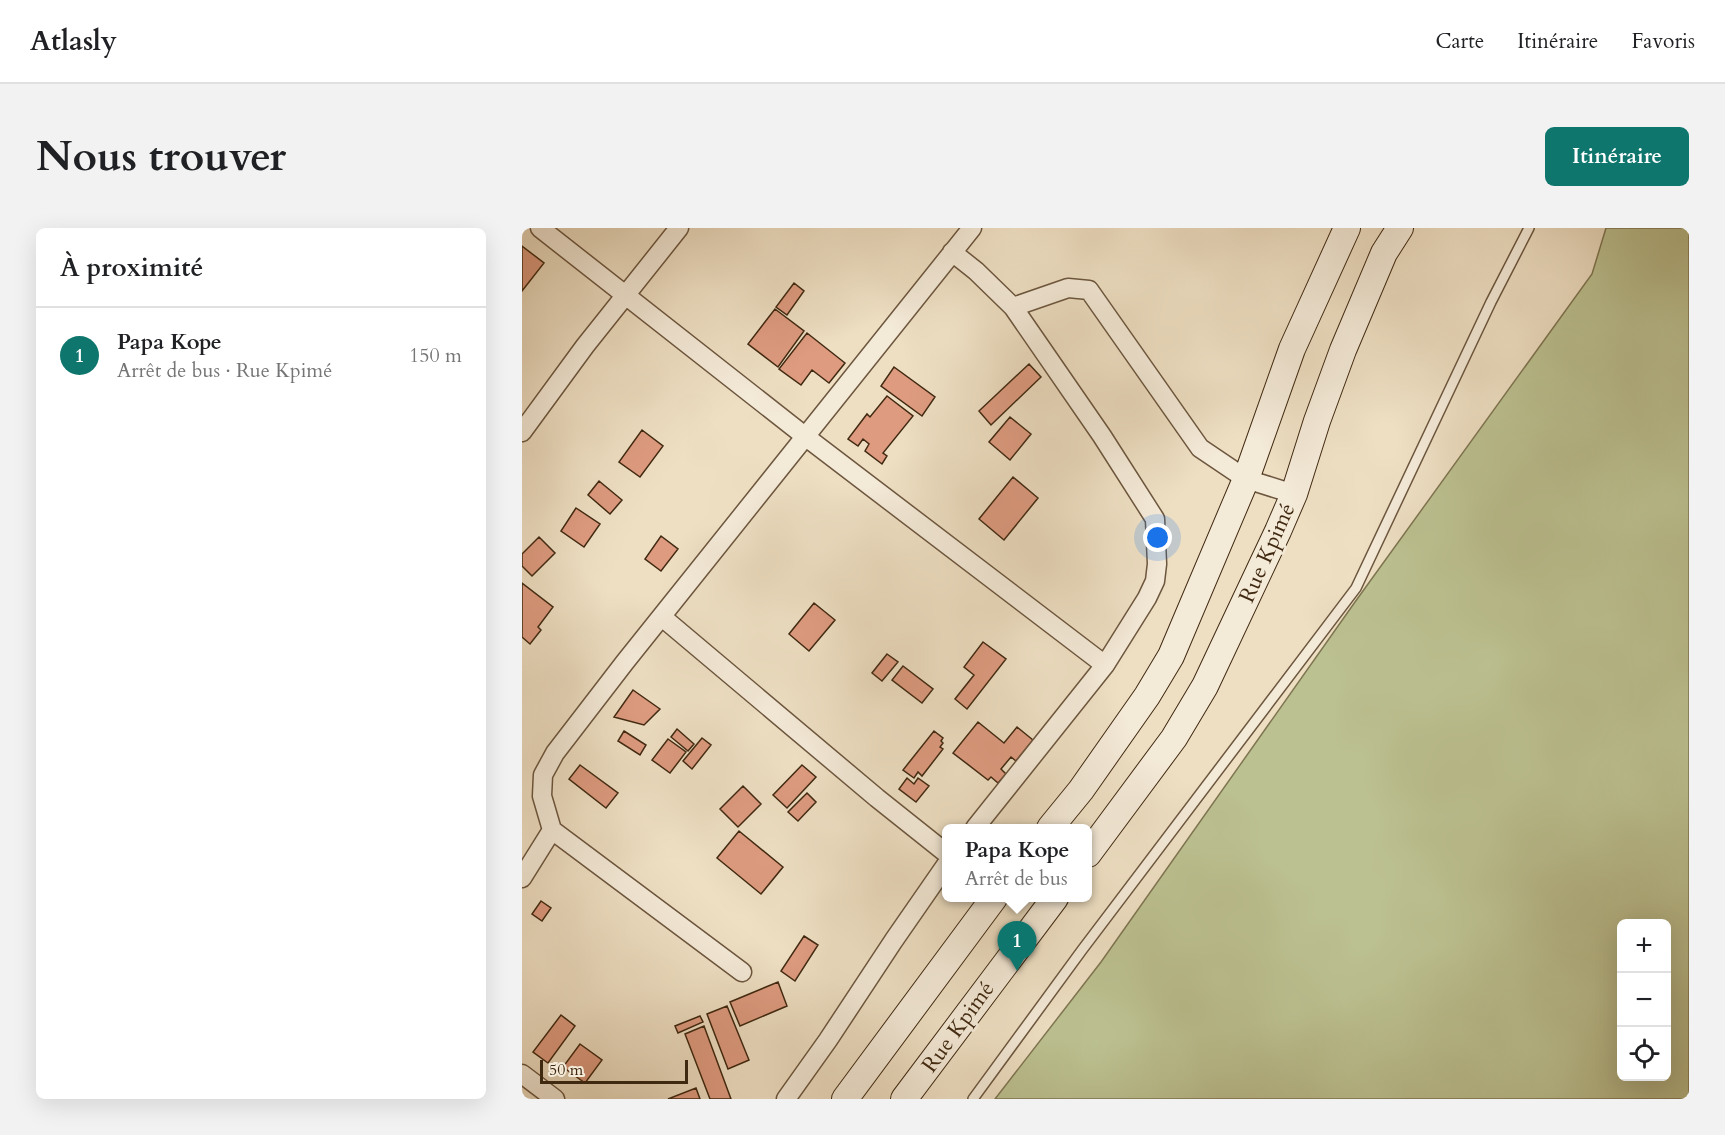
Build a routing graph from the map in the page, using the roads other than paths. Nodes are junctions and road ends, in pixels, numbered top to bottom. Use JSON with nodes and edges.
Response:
{"nodes":[{"id":1,"x":540,"y":228,"type":"edge"},
{"id":2,"x":679,"y":228,"type":"edge"},
{"id":3,"x":972,"y":228,"type":"edge"},
{"id":4,"x":1347,"y":228,"type":"edge"},
{"id":5,"x":1401,"y":228,"type":"edge"},
{"id":6,"x":1529,"y":228,"type":"edge"},
{"id":7,"x":952,"y":252,"type":"junction"},
{"id":8,"x":626,"y":294,"type":"junction"},
{"id":9,"x":1013,"y":307,"type":"junction"},
{"id":10,"x":522,"y":432,"type":"edge"},
{"id":11,"x":806,"y":437,"type":"junction"},
{"id":12,"x":1246,"y":479,"type":"junction"},
{"id":13,"x":1294,"y":494,"type":"junction"},
{"id":14,"x":662,"y":617,"type":"junction"},
{"id":15,"x":1105,"y":665,"type":"junction"},
{"id":16,"x":978,"y":824,"type":"edge"},
{"id":17,"x":1053,"y":824,"type":"edge"},
{"id":18,"x":552,"y":830,"type":"junction"},
{"id":19,"x":1092,"y":849,"type":"edge"},
{"id":20,"x":942,"y":850,"type":"edge"},
{"id":21,"x":942,"y":871,"type":"edge"},
{"id":22,"x":522,"y":878,"type":"edge"},
{"id":23,"x":990,"y":902,"type":"edge"},
{"id":24,"x":1051,"y":902,"type":"edge"},
{"id":25,"x":742,"y":972,"type":"dead end"},
{"id":26,"x":522,"y":1074,"type":"edge"},
{"id":27,"x":555,"y":1099,"type":"edge"},
{"id":28,"x":786,"y":1099,"type":"edge"},
{"id":29,"x":845,"y":1099,"type":"edge"},
{"id":30,"x":904,"y":1099,"type":"edge"},
{"id":31,"x":973,"y":1099,"type":"edge"}],
"edges":[{"from":1,"to":8,"type":"street"},
{"from":2,"to":8,"type":"street"},
{"from":3,"to":7,"type":"street"},
{"from":4,"to":12,"type":"main road","name":"Rue Kpimé"},
{"from":5,"to":13,"type":"main road","name":"Rue Kpimé"},
{"from":6,"to":31,"type":"lane"},
{"from":7,"to":9,"type":"street"},
{"from":7,"to":11,"type":"street"},
{"from":8,"to":10,"type":"street"},
{"from":8,"to":11,"type":"street"},
{"from":9,"to":12,"type":"street"},
{"from":9,"to":15,"type":"street"},
{"from":11,"to":14,"type":"street"},
{"from":11,"to":15,"type":"street"},
{"from":12,"to":13,"type":"street"},
{"from":12,"to":17,"type":"main road","name":"Rue Kpimé"},
{"from":13,"to":19,"type":"main road","name":"Rue Kpimé"},
{"from":14,"to":18,"type":"street"},
{"from":14,"to":20,"type":"street"},
{"from":15,"to":16,"type":"street"},
{"from":18,"to":22,"type":"street"},
{"from":18,"to":25,"type":"street"},
{"from":21,"to":28,"type":"street"},
{"from":23,"to":29,"type":"main road","name":"Rue Kpimé"},
{"from":24,"to":30,"type":"main road","name":"Rue Kpimé"},
{"from":26,"to":27,"type":"street"}]}
